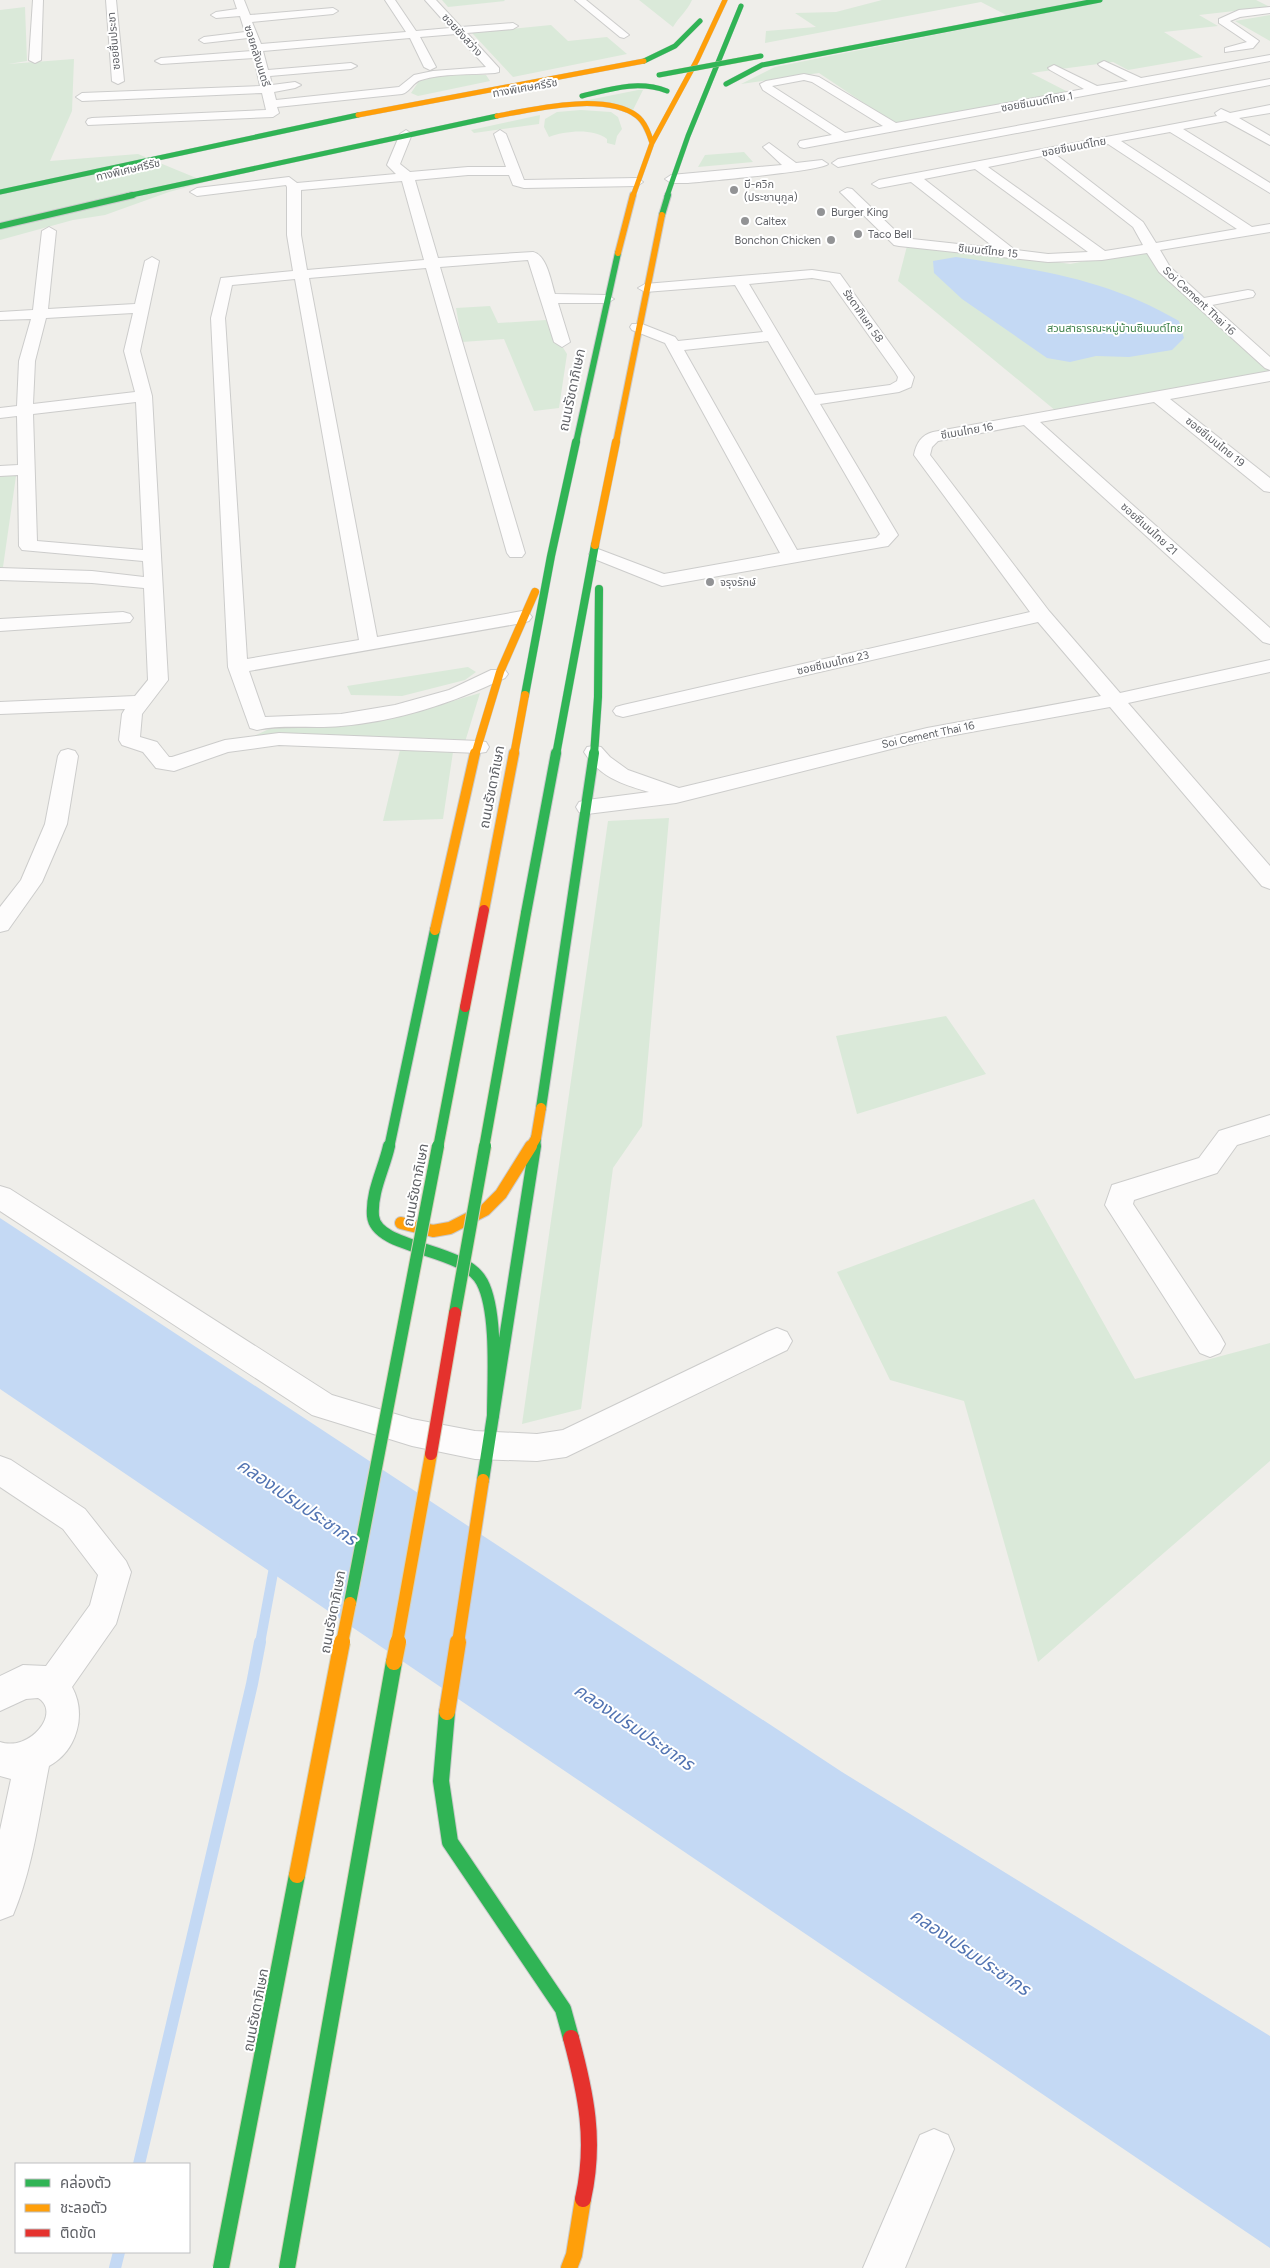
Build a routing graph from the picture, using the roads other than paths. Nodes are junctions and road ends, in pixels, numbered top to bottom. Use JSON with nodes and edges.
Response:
{"nodes":[{"id":1,"x":38,"y":0,"type":"edge"},
{"id":2,"x":111,"y":0,"type":"edge"},
{"id":3,"x":390,"y":0,"type":"edge"},
{"id":4,"x":430,"y":0,"type":"edge"},
{"id":5,"x":580,"y":0,"type":"edge"},
{"id":6,"x":726,"y":0,"type":"edge"},
{"id":7,"x":744,"y":0,"type":"edge"},
{"id":8,"x":1058,"y":0,"type":"edge"},
{"id":9,"x":1100,"y":0,"type":"edge"},
{"id":10,"x":244,"y":9,"type":"edge"},
{"id":11,"x":1270,"y":10,"type":"edge"},
{"id":12,"x":333,"y":11,"type":"dead end"},
{"id":13,"x":214,"y":12,"type":"dead end"},
{"id":14,"x":297,"y":14,"type":"junction"},
{"id":15,"x":513,"y":26,"type":"dead end"},
{"id":16,"x":456,"y":30,"type":"junction"},
{"id":17,"x":252,"y":34,"type":"junction"},
{"id":18,"x":413,"y":34,"type":"junction"},
{"id":19,"x":624,"y":35,"type":"dead end"},
{"id":20,"x":204,"y":40,"type":"dead end"},
{"id":21,"x":309,"y":43,"type":"junction"},
{"id":22,"x":746,"y":46,"type":"dead end"},
{"id":23,"x":767,"y":46,"type":"dead end"},
{"id":24,"x":1229,"y":50,"type":"dead end"},
{"id":25,"x":258,"y":51,"type":"junction"},
{"id":26,"x":1270,"y":58,"type":"edge"},
{"id":27,"x":35,"y":60,"type":"dead end"},
{"id":28,"x":161,"y":61,"type":"dead end"},
{"id":29,"x":1104,"y":64,"type":"dead end"},
{"id":30,"x":351,"y":66,"type":"dead end"},
{"id":31,"x":430,"y":67,"type":"dead end"},
{"id":32,"x":1054,"y":68,"type":"dead end"},
{"id":33,"x":494,"y":69,"type":"joint"},
{"id":34,"x":263,"y":74,"type":"junction"},
{"id":35,"x":383,"y":77,"type":"dead end"},
{"id":36,"x":1162,"y":79,"type":"junction"},
{"id":37,"x":118,"y":81,"type":"dead end"},
{"id":38,"x":1270,"y":82,"type":"edge"},
{"id":39,"x":1142,"y":83,"type":"junction"},
{"id":40,"x":304,"y":84,"type":"dead end"},
{"id":41,"x":726,"y":84,"type":"junction"},
{"id":42,"x":267,"y":89,"type":"junction"},
{"id":43,"x":667,"y":91,"type":"junction"},
{"id":44,"x":1097,"y":91,"type":"junction"},
{"id":45,"x":387,"y":92,"type":"junction"},
{"id":46,"x":720,"y":96,"type":"dead end"},
{"id":47,"x":82,"y":97,"type":"dead end"},
{"id":48,"x":1193,"y":97,"type":"junction"},
{"id":49,"x":272,"y":109,"type":"junction"},
{"id":50,"x":712,"y":109,"type":"dead end"},
{"id":51,"x":1270,"y":109,"type":"edge"},
{"id":52,"x":667,"y":115,"type":"junction"},
{"id":53,"x":488,"y":116,"type":"junction"},
{"id":54,"x":1228,"y":117,"type":"junction"},
{"id":55,"x":426,"y":119,"type":"dead end"},
{"id":56,"x":92,"y":122,"type":"dead end"},
{"id":57,"x":404,"y":127,"type":"junction"},
{"id":58,"x":894,"y":127,"type":"junction"},
{"id":59,"x":1172,"y":128,"type":"junction"},
{"id":60,"x":690,"y":132,"type":"junction"},
{"id":61,"x":500,"y":134,"type":"dead end"},
{"id":62,"x":843,"y":137,"type":"junction"},
{"id":63,"x":1111,"y":140,"type":"junction"},
{"id":64,"x":1270,"y":141,"type":"edge"},
{"id":65,"x":652,"y":143,"type":"junction"},
{"id":66,"x":804,"y":144,"type":"dead end"},
{"id":67,"x":769,"y":147,"type":"dead end"},
{"id":68,"x":1046,"y":152,"type":"junction"},
{"id":69,"x":838,"y":163,"type":"dead end"},
{"id":70,"x":822,"y":164,"type":"dead end"},
{"id":71,"x":978,"y":165,"type":"junction"},
{"id":72,"x":794,"y":168,"type":"junction"},
{"id":73,"x":513,"y":170,"type":"junction"},
{"id":74,"x":408,"y":176,"type":"junction"},
{"id":75,"x":914,"y":178,"type":"junction"},
{"id":76,"x":671,"y":179,"type":"junction"},
{"id":77,"x":637,"y":182,"type":"junction"},
{"id":78,"x":879,"y":184,"type":"dead end"},
{"id":79,"x":294,"y":187,"type":"junction"},
{"id":80,"x":1270,"y":190,"type":"edge"},
{"id":81,"x":0,"y":192,"type":"edge"},
{"id":82,"x":197,"y":192,"type":"dead end"},
{"id":83,"x":847,"y":192,"type":"dead end"},
{"id":84,"x":0,"y":202,"type":"edge"},
{"id":85,"x":0,"y":226,"type":"edge"},
{"id":86,"x":1270,"y":228,"type":"edge"},
{"id":87,"x":49,"y":230,"type":"dead end"},
{"id":88,"x":1249,"y":231,"type":"junction"},
{"id":89,"x":1150,"y":248,"type":"junction"},
{"id":90,"x":1010,"y":253,"type":"junction"},
{"id":91,"x":1102,"y":256,"type":"junction"},
{"id":92,"x":152,"y":261,"type":"dead end"},
{"id":93,"x":431,"y":261,"type":"junction"},
{"id":94,"x":303,"y":274,"type":"junction"},
{"id":95,"x":740,"y":280,"type":"junction"},
{"id":96,"x":645,"y":288,"type":"junction"},
{"id":97,"x":1248,"y":294,"type":"dead end"},
{"id":98,"x":549,"y":298,"type":"junction"},
{"id":99,"x":607,"y":299,"type":"junction"},
{"id":100,"x":1199,"y":303,"type":"junction"},
{"id":101,"x":142,"y":308,"type":"junction"},
{"id":102,"x":40,"y":314,"type":"junction"},
{"id":103,"x":0,"y":316,"type":"edge"},
{"id":104,"x":637,"y":327,"type":"junction"},
{"id":105,"x":772,"y":336,"type":"junction"},
{"id":106,"x":562,"y":342,"type":"dead end"},
{"id":107,"x":674,"y":346,"type":"junction"},
{"id":108,"x":1270,"y":365,"type":"edge"},
{"id":109,"x":1270,"y":376,"type":"edge"},
{"id":110,"x":144,"y":396,"type":"junction"},
{"id":111,"x":1159,"y":398,"type":"junction"},
{"id":112,"x":810,"y":401,"type":"junction"},
{"id":113,"x":25,"y":411,"type":"junction"},
{"id":114,"x":0,"y":413,"type":"edge"},
{"id":115,"x":1028,"y":420,"type":"junction"},
{"id":116,"x":26,"y":470,"type":"junction"},
{"id":117,"x":0,"y":471,"type":"edge"},
{"id":118,"x":1270,"y":487,"type":"edge"},
{"id":119,"x":600,"y":523,"type":"junction"},
{"id":120,"x":516,"y":553,"type":"dead end"},
{"id":121,"x":598,"y":554,"type":"junction"},
{"id":122,"x":152,"y":556,"type":"junction"},
{"id":123,"x":791,"y":556,"type":"junction"},
{"id":124,"x":548,"y":569,"type":"junction"},
{"id":125,"x":0,"y":574,"type":"edge"},
{"id":126,"x":153,"y":583,"type":"junction"},
{"id":127,"x":1042,"y":615,"type":"junction"},
{"id":128,"x":123,"y":618,"type":"dead end"},
{"id":129,"x":522,"y":618,"type":"junction"},
{"id":130,"x":0,"y":625,"type":"edge"},
{"id":131,"x":1270,"y":638,"type":"edge"},
{"id":132,"x":369,"y":643,"type":"junction"},
{"id":133,"x":1270,"y":666,"type":"edge"},
{"id":134,"x":238,"y":667,"type":"junction"},
{"id":135,"x":498,"y":674,"type":"junction"},
{"id":136,"x":1114,"y":700,"type":"junction"},
{"id":137,"x":141,"y":702,"type":"junction"},
{"id":138,"x":0,"y":708,"type":"edge"},
{"id":139,"x":623,"y":711,"type":"dead end"},
{"id":140,"x":257,"y":724,"type":"junction"},
{"id":141,"x":478,"y":747,"type":"junction"},
{"id":142,"x":594,"y":752,"type":"junction"},
{"id":143,"x":68,"y":756,"type":"dead end"},
{"id":144,"x":159,"y":757,"type":"junction"},
{"id":145,"x":676,"y":796,"type":"junction"},
{"id":146,"x":587,"y":807,"type":"junction"},
{"id":147,"x":1270,"y":882,"type":"edge"},
{"id":148,"x":0,"y":924,"type":"edge"},
{"id":149,"x":1270,"y":1125,"type":"edge"},
{"id":150,"x":536,"y":1138,"type":"junction"},
{"id":151,"x":388,"y":1150,"type":"junction"},
{"id":152,"x":0,"y":1197,"type":"edge"},
{"id":153,"x":777,"y":1341,"type":"dead end"},
{"id":154,"x":1210,"y":1344,"type":"dead end"},
{"id":155,"x":493,"y":1417,"type":"junction"},
{"id":156,"x":487,"y":1447,"type":"junction"},
{"id":157,"x":0,"y":1470,"type":"edge"},
{"id":158,"x":52,"y":1686,"type":"junction"},
{"id":159,"x":0,"y":1694,"type":"edge"},
{"id":160,"x":16,"y":1758,"type":"edge"},
{"id":161,"x":0,"y":1902,"type":"edge"},
{"id":162,"x":934,"y":2149,"type":"dead end"},
{"id":163,"x":221,"y":2268,"type":"edge"},
{"id":164,"x":287,"y":2268,"type":"edge"},
{"id":165,"x":569,"y":2268,"type":"edge"},
{"id":166,"x":884,"y":2268,"type":"edge"}],
"edges":[{"from":1,"to":27,"type":"street"},
{"from":2,"to":37,"type":"street","name":"ซอยชื่นประชา"},
{"from":3,"to":18,"type":"street"},
{"from":4,"to":16,"type":"street","name":"ซอยยังสว่าง"},
{"from":5,"to":19,"type":"street"},
{"from":6,"to":52,"type":"main road","name":"ถนนรัชดาภิเษก"},
{"from":7,"to":60,"type":"main road"},
{"from":8,"to":55,"type":"main road","name":"ทางพิเศษศรีรัช","bridge":true},
{"from":9,"to":41,"type":"main road"},
{"from":10,"to":13,"type":"street"},
{"from":10,"to":14,"type":"street"},
{"from":10,"to":17,"type":"street","name":"ซอยคลังมนตรี"},
{"from":11,"to":24,"type":"street"},
{"from":12,"to":14,"type":"street"},
{"from":14,"to":21,"type":"street"},
{"from":15,"to":16,"type":"street"},
{"from":16,"to":18,"type":"street"},
{"from":16,"to":33,"type":"street","name":"ซอยยังสว่าง"},
{"from":17,"to":20,"type":"street"},
{"from":17,"to":25,"type":"street","name":"ซอยคลังมนตรี"},
{"from":18,"to":21,"type":"street"},
{"from":18,"to":31,"type":"street"},
{"from":21,"to":25,"type":"street"},
{"from":22,"to":41,"type":"main road"},
{"from":23,"to":84,"type":"main road","name":"ทางพิเศษศรีรัช"},
{"from":25,"to":28,"type":"street"},
{"from":25,"to":34,"type":"street","name":"ซอยคลังมนตรี"},
{"from":26,"to":36,"type":"street","name":"ซอยซีเมนต์ไทย 1"},
{"from":29,"to":39,"type":"street"},
{"from":30,"to":34,"type":"street"},
{"from":32,"to":44,"type":"street"},
{"from":33,"to":45,"type":"street"},
{"from":34,"to":42,"type":"street","name":"ซอยคลังมนตรี"},
{"from":35,"to":45,"type":"street"},
{"from":36,"to":39,"type":"street","name":"ซอยซีเมนต์ไทย 1"},
{"from":36,"to":48,"type":"street"},
{"from":38,"to":48,"type":"street"},
{"from":39,"to":44,"type":"street","name":"ซอยซีเมนต์ไทย 1"},
{"from":40,"to":42,"type":"street"},
{"from":41,"to":46,"type":"main road"},
{"from":42,"to":47,"type":"street"},
{"from":42,"to":49,"type":"street","name":"ซอยคลังมนตรี"},
{"from":43,"to":52,"type":"main road","name":"ถนนรัชดาภิเษก"},
{"from":43,"to":53,"type":"main road"},
{"from":43,"to":81,"type":"main road","name":"ถนนรัชดาภิเษก"},
{"from":44,"to":58,"type":"street","name":"ซอยซีเมนต์ไทย 1"},
{"from":45,"to":49,"type":"street"},
{"from":48,"to":54,"type":"street"},
{"from":48,"to":69,"type":"street"},
{"from":49,"to":56,"type":"street"},
{"from":50,"to":60,"type":"main road"},
{"from":51,"to":54,"type":"street","name":"ซอยซีเมนต์ไทย"},
{"from":52,"to":65,"type":"main road","name":"ถนนรัชดาภิเษก"},
{"from":53,"to":57,"type":"main road"},
{"from":53,"to":65,"type":"main road"},
{"from":54,"to":59,"type":"street","name":"ซอยซีเมนต์ไทย"},
{"from":54,"to":64,"type":"street"},
{"from":57,"to":74,"type":"street"},
{"from":57,"to":85,"type":"main road"},
{"from":58,"to":62,"type":"street","name":"ซอยซีเมนต์ไทย 1"},
{"from":58,"to":62,"type":"street"},
{"from":59,"to":63,"type":"street","name":"ซอยซีเมนต์ไทย"},
{"from":59,"to":80,"type":"street"},
{"from":60,"to":76,"type":"main road"},
{"from":61,"to":73,"type":"street"},
{"from":62,"to":66,"type":"street","name":"ซอยซีเมนต์ไทย 1"},
{"from":63,"to":68,"type":"street","name":"ซอยซีเมนต์ไทย"},
{"from":63,"to":88,"type":"street"},
{"from":65,"to":77,"type":"main road","name":"ถนนรัชดาภิเษก"},
{"from":67,"to":72,"type":"street"},
{"from":68,"to":71,"type":"street","name":"ซอยซีเมนต์ไทย"},
{"from":68,"to":89,"type":"street","name":"Soi Cement Thai 16"},
{"from":70,"to":72,"type":"street"},
{"from":71,"to":75,"type":"street","name":"ซอยซีเมนต์ไทย"},
{"from":71,"to":91,"type":"street"},
{"from":72,"to":76,"type":"street"},
{"from":73,"to":74,"type":"street"},
{"from":73,"to":77,"type":"street"},
{"from":74,"to":79,"type":"street"},
{"from":74,"to":93,"type":"street"},
{"from":75,"to":78,"type":"street","name":"ซอยซีเมนต์ไทย"},
{"from":75,"to":90,"type":"street"},
{"from":76,"to":96,"type":"main road"},
{"from":77,"to":99,"type":"main road","name":"ถนนรัชดาภิเษก"},
{"from":79,"to":82,"type":"street"},
{"from":79,"to":94,"type":"street"},
{"from":83,"to":90,"type":"street","name":"ซิเมนต์ไทย 15"},
{"from":86,"to":88,"type":"street","name":"ซิเมนต์ไทย 15"},
{"from":87,"to":102,"type":"street"},
{"from":88,"to":89,"type":"street","name":"ซิเมนต์ไทย 15"},
{"from":89,"to":91,"type":"street","name":"ซิเมนต์ไทย 15"},
{"from":89,"to":100,"type":"street","name":"Soi Cement Thai 16"},
{"from":90,"to":91,"type":"street","name":"ซิเมนต์ไทย 15"},
{"from":92,"to":101,"type":"street"},
{"from":93,"to":94,"type":"street"},
{"from":93,"to":98,"type":"street"},
{"from":93,"to":120,"type":"street"},
{"from":94,"to":132,"type":"street"},
{"from":94,"to":134,"type":"street"},
{"from":95,"to":96,"type":"street","name":"รัชดาภิเษก 58"},
{"from":95,"to":105,"type":"street"},
{"from":95,"to":112,"type":"street","name":"รัชดาภิเษก 58"},
{"from":96,"to":104,"type":"main road"},
{"from":97,"to":100,"type":"street"},
{"from":98,"to":99,"type":"street"},
{"from":98,"to":106,"type":"street"},
{"from":99,"to":124,"type":"main road","name":"ถนนรัชดาภิเษก"},
{"from":100,"to":108,"type":"street","name":"Soi Cement Thai 16"},
{"from":101,"to":102,"type":"street"},
{"from":101,"to":110,"type":"street"},
{"from":102,"to":103,"type":"street"},
{"from":102,"to":113,"type":"street"},
{"from":104,"to":107,"type":"street"},
{"from":104,"to":119,"type":"main road"},
{"from":105,"to":107,"type":"street"},
{"from":105,"to":112,"type":"street"},
{"from":107,"to":123,"type":"street"},
{"from":109,"to":111,"type":"street","name":"ซีเมนไทย 16"},
{"from":110,"to":113,"type":"street"},
{"from":110,"to":122,"type":"street"},
{"from":111,"to":115,"type":"street","name":"ซีเมนไทย 16"},
{"from":111,"to":118,"type":"street","name":"ซอยซีเมนไทย 19"},
{"from":112,"to":123,"type":"street"},
{"from":113,"to":114,"type":"street"},
{"from":113,"to":116,"type":"street"},
{"from":115,"to":127,"type":"street","name":"ซีเมนไทย 16"},
{"from":115,"to":131,"type":"street","name":"ซอยซีเมนไทย 21"},
{"from":116,"to":117,"type":"street"},
{"from":116,"to":122,"type":"street"},
{"from":119,"to":121,"type":"main road"},
{"from":119,"to":164,"type":"main road","bridge":true},
{"from":121,"to":123,"type":"street"},
{"from":121,"to":142,"type":"main road"},
{"from":122,"to":126,"type":"street"},
{"from":124,"to":129,"type":"main road"},
{"from":124,"to":163,"type":"main road","name":"ถนนรัชดาภิเษก","bridge":true},
{"from":125,"to":126,"type":"street"},
{"from":126,"to":137,"type":"street"},
{"from":127,"to":136,"type":"street","name":"ซีเมนไทย 16"},
{"from":127,"to":139,"type":"street","name":"ซอยซีเมนไทย 23"},
{"from":128,"to":130,"type":"street"},
{"from":129,"to":132,"type":"street"},
{"from":129,"to":135,"type":"main road"},
{"from":132,"to":134,"type":"street"},
{"from":133,"to":136,"type":"street","name":"Soi Cement Thai 16"},
{"from":134,"to":140,"type":"street"},
{"from":135,"to":140,"type":"street"},
{"from":135,"to":141,"type":"main road"},
{"from":136,"to":145,"type":"street","name":"Soi Cement Thai 16"},
{"from":136,"to":147,"type":"street","name":"ซีเมนไทย 16"},
{"from":137,"to":138,"type":"street"},
{"from":137,"to":144,"type":"street"},
{"from":140,"to":144,"type":"street"},
{"from":141,"to":144,"type":"street"},
{"from":141,"to":151,"type":"main road"},
{"from":142,"to":145,"type":"street"},
{"from":142,"to":146,"type":"main road"},
{"from":143,"to":148,"type":"street"},
{"from":145,"to":146,"type":"street","name":"Soi Cement Thai 16"},
{"from":146,"to":150,"type":"main road"},
{"from":149,"to":154,"type":"street"},
{"from":150,"to":151,"type":"main road"},
{"from":150,"to":155,"type":"main road"},
{"from":151,"to":155,"type":"main road"},
{"from":152,"to":156,"type":"street"},
{"from":153,"to":156,"type":"street"},
{"from":155,"to":156,"type":"main road"},
{"from":156,"to":165,"type":"main road"},
{"from":157,"to":158,"type":"street"},
{"from":158,"to":159,"type":"street"},
{"from":158,"to":160,"type":"street"},
{"from":160,"to":161,"type":"street"},
{"from":162,"to":166,"type":"street"}]}
